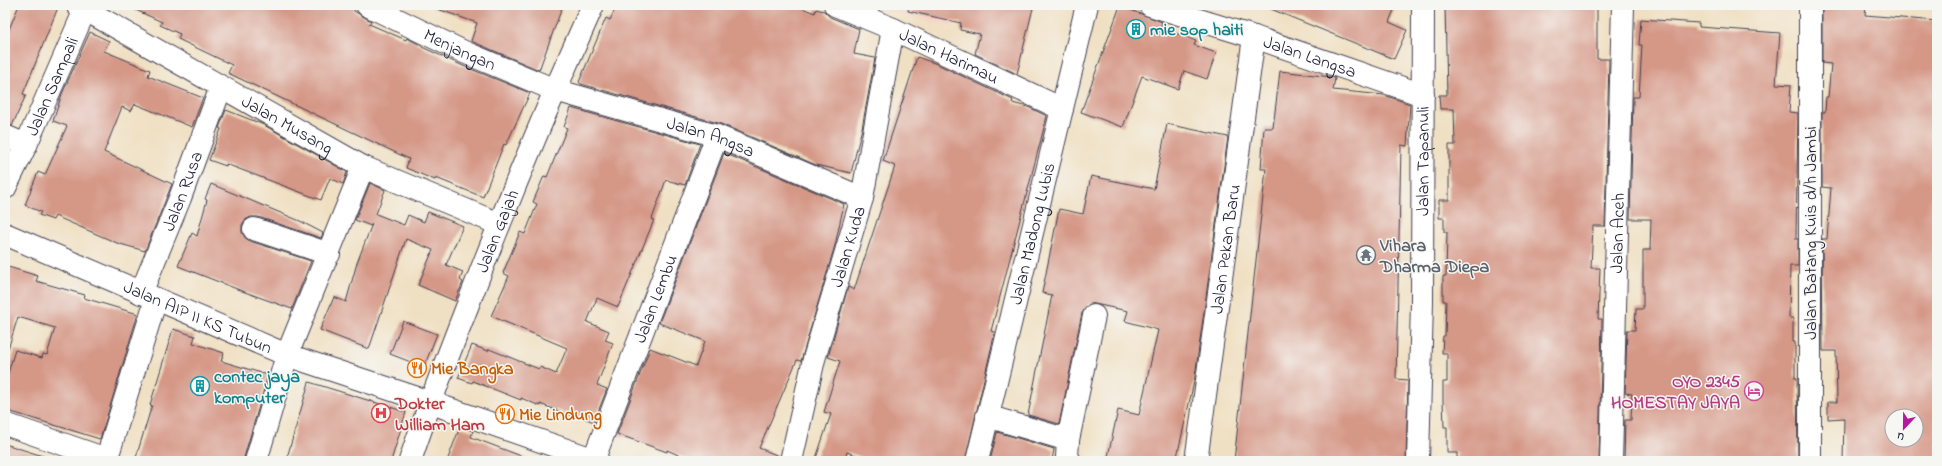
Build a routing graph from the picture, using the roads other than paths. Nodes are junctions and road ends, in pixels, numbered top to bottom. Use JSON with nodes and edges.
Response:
{"nodes":[{"id":1,"x":367,"y":5,"type":"edge"},
{"id":2,"x":593,"y":5,"type":"edge"},
{"id":3,"x":835,"y":5,"type":"edge"},
{"id":4,"x":1087,"y":5,"type":"edge"},
{"id":5,"x":1150,"y":5,"type":"edge"},
{"id":6,"x":1423,"y":5,"type":"edge"},
{"id":7,"x":1623,"y":5,"type":"edge"},
{"id":8,"x":1810,"y":5,"type":"edge"},
{"id":9,"x":83,"y":6,"type":"edge"},
{"id":10,"x":893,"y":29,"type":"junction"},
{"id":11,"x":1254,"y":37,"type":"junction"},
{"id":12,"x":221,"y":87,"type":"junction"},
{"id":13,"x":555,"y":90,"type":"junction"},
{"id":14,"x":1423,"y":95,"type":"junction"},
{"id":15,"x":1062,"y":109,"type":"junction"},
{"id":16,"x":5,"y":136,"type":"edge"},
{"id":17,"x":717,"y":136,"type":"junction"},
{"id":18,"x":26,"y":145,"type":"junction"},
{"id":19,"x":363,"y":167,"type":"junction"},
{"id":20,"x":5,"y":188,"type":"edge"},
{"id":21,"x":862,"y":198,"type":"junction"},
{"id":22,"x":499,"y":224,"type":"junction"},
{"id":23,"x":254,"y":229,"type":"dead end"},
{"id":24,"x":5,"y":234,"type":"edge"},
{"id":25,"x":329,"y":254,"type":"junction"},
{"id":26,"x":149,"y":296,"type":"junction"},
{"id":27,"x":1094,"y":316,"type":"dead end"},
{"id":28,"x":287,"y":355,"type":"junction"},
{"id":29,"x":429,"y":402,"type":"junction"},
{"id":30,"x":987,"y":416,"type":"junction"},
{"id":31,"x":5,"y":424,"type":"edge"},
{"id":32,"x":1069,"y":451,"type":"edge"},
{"id":33,"x":106,"y":460,"type":"edge"},
{"id":34,"x":595,"y":460,"type":"edge"},
{"id":35,"x":256,"y":461,"type":"edge"},
{"id":36,"x":410,"y":461,"type":"edge"},
{"id":37,"x":792,"y":461,"type":"edge"},
{"id":38,"x":976,"y":461,"type":"edge"},
{"id":39,"x":1196,"y":461,"type":"edge"},
{"id":40,"x":1418,"y":461,"type":"edge"},
{"id":41,"x":1611,"y":461,"type":"edge"},
{"id":42,"x":1810,"y":461,"type":"edge"}],
"edges":[{"from":1,"to":13,"type":"street","name":"Menjangan"},
{"from":2,"to":13,"type":"street","name":"Jalan Gajah"},
{"from":3,"to":10,"type":"street","name":"Jalan Harimau"},
{"from":4,"to":15,"type":"street","name":"Jalan Madong Lubis"},
{"from":5,"to":11,"type":"street","name":"Jalan Langsa"},
{"from":6,"to":14,"type":"street","name":"Jalan Tapanuli"},
{"from":7,"to":41,"type":"street","name":"Jalan Aceh"},
{"from":8,"to":42,"type":"street","name":"Jalan Batang Kuis d/h Jambi"},
{"from":9,"to":12,"type":"street","name":"Jalan Musang"},
{"from":9,"to":18,"type":"street","name":"Jalan Sampali"},
{"from":10,"to":15,"type":"street","name":"Jalan Harimau"},
{"from":10,"to":21,"type":"street","name":"Jalan Kuda"},
{"from":11,"to":14,"type":"street","name":"Jalan Langsa"},
{"from":11,"to":39,"type":"street","name":"Jalan Pekan Baru"},
{"from":12,"to":19,"type":"street","name":"Jalan Musang"},
{"from":12,"to":26,"type":"street","name":"Jalan Rusa"},
{"from":13,"to":17,"type":"street","name":"Jalan Angsa"},
{"from":13,"to":22,"type":"street","name":"Jalan Gajah"},
{"from":14,"to":40,"type":"street","name":"Jalan Tapanuli"},
{"from":15,"to":30,"type":"street","name":"Jalan Madong Lubis"},
{"from":16,"to":18,"type":"street"},
{"from":17,"to":21,"type":"street","name":"Jalan Angsa"},
{"from":17,"to":34,"type":"street","name":"Jalan Lembu"},
{"from":18,"to":20,"type":"street","name":"Jalan Sampali"},
{"from":19,"to":22,"type":"street","name":"Jalan Musang"},
{"from":19,"to":25,"type":"street"},
{"from":21,"to":37,"type":"street","name":"Jalan Kuda"},
{"from":22,"to":29,"type":"street","name":"Jalan Gajah"},
{"from":23,"to":25,"type":"street"},
{"from":24,"to":26,"type":"street","name":"Jalan AIP II KS Tubun"},
{"from":25,"to":28,"type":"street"},
{"from":26,"to":28,"type":"street","name":"Jalan AIP II KS Tubun"},
{"from":26,"to":33,"type":"street","name":"Jalan Rusa"},
{"from":27,"to":32,"type":"street"},
{"from":28,"to":29,"type":"street","name":"Jalan AIP II KS Tubun"},
{"from":28,"to":35,"type":"street"},
{"from":29,"to":34,"type":"street","name":"Jalan AIP II KS Tubun"},
{"from":29,"to":36,"type":"street","name":"Jalan Gajah"},
{"from":30,"to":32,"type":"street"},
{"from":30,"to":38,"type":"street","name":"Jalan Madong Lubis"},
{"from":31,"to":33,"type":"street"}]}
